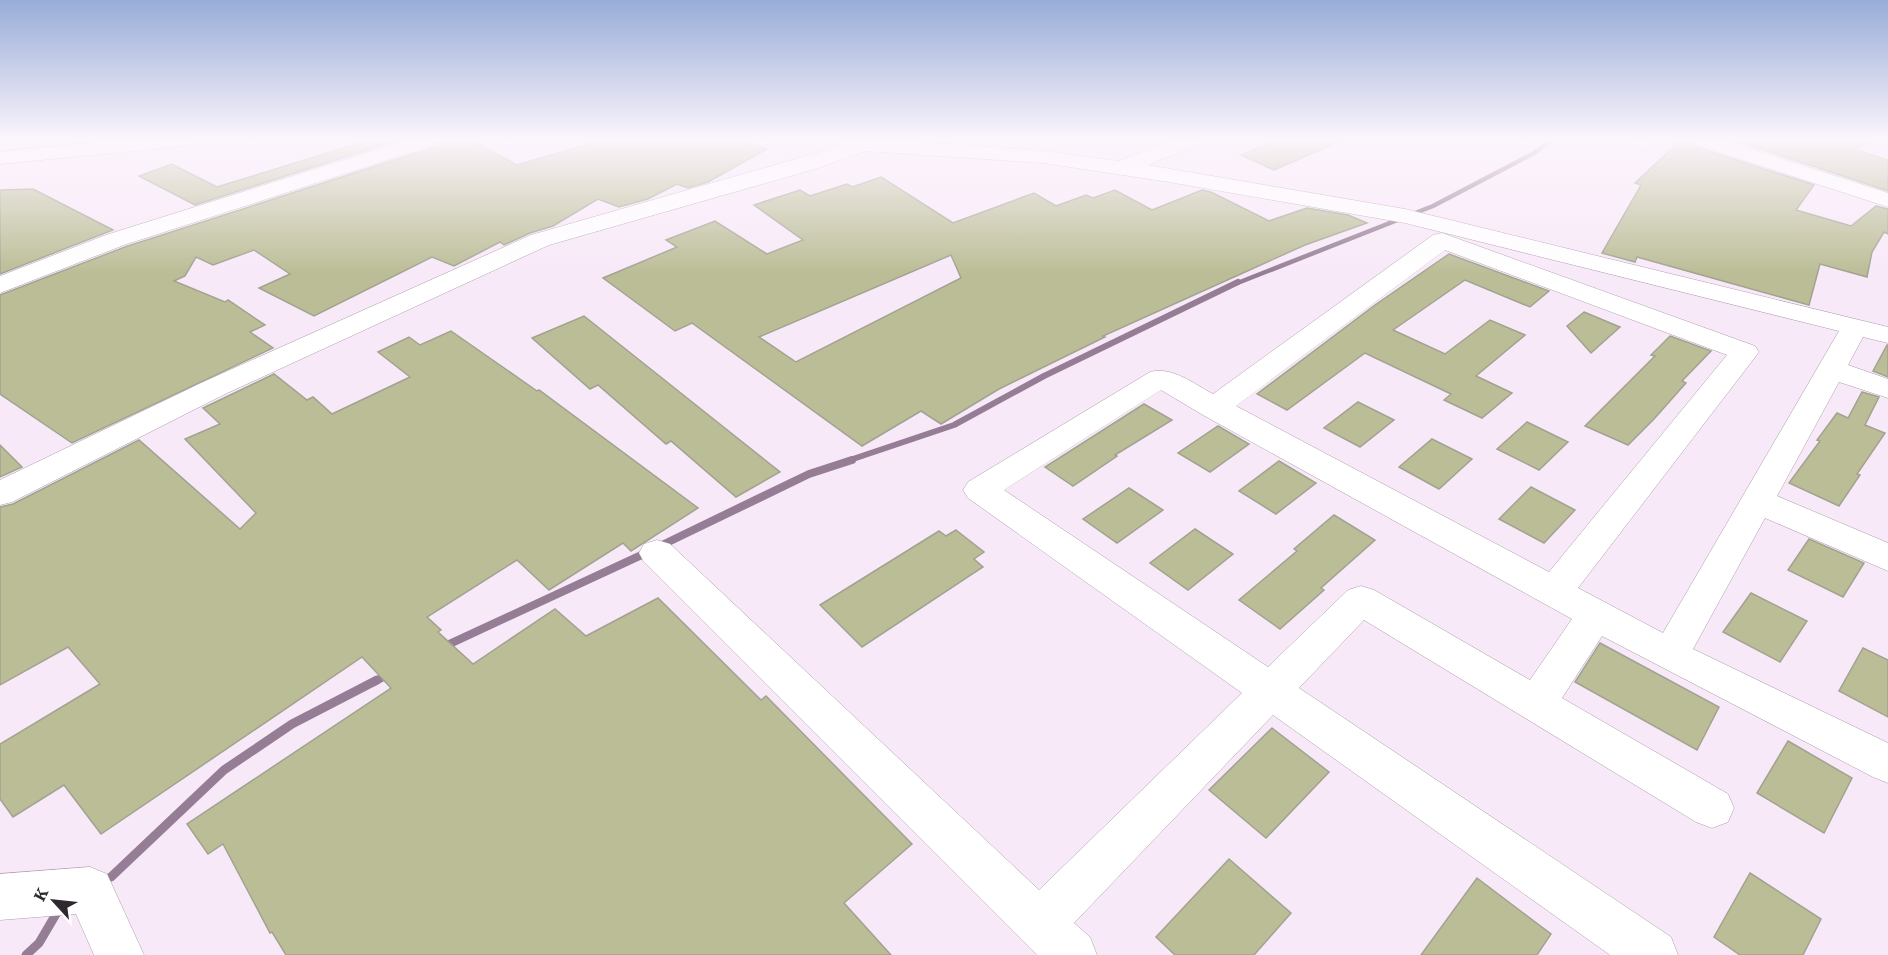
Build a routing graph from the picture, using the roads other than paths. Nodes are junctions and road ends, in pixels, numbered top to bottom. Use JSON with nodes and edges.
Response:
{"nodes":[{"id":1,"x":290,"y":185,"type":"edge"},
{"id":2,"x":735,"y":185,"type":"edge"},
{"id":3,"x":1219,"y":185,"type":"edge"},
{"id":4,"x":1840,"y":185,"type":"edge"},
{"id":5,"x":1888,"y":200,"type":"edge"},
{"id":6,"x":0,"y":285,"type":"edge"},
{"id":7,"x":1774,"y":307,"type":"junction"},
{"id":8,"x":1855,"y":327,"type":"junction"},
{"id":9,"x":1888,"y":335,"type":"edge"},
{"id":10,"x":1745,"y":352,"type":"junction"},
{"id":11,"x":1831,"y":369,"type":"junction"},
{"id":12,"x":1888,"y":389,"type":"edge"},
{"id":13,"x":1214,"y":408,"type":"junction"},
{"id":14,"x":0,"y":494,"type":"edge"},
{"id":15,"x":1757,"y":501,"type":"junction"},
{"id":16,"x":657,"y":553,"type":"dead end"},
{"id":17,"x":1888,"y":558,"type":"edge"},
{"id":18,"x":1554,"y":592,"type":"junction"},
{"id":19,"x":1595,"y":615,"type":"junction"},
{"id":20,"x":1670,"y":656,"type":"junction"},
{"id":21,"x":1271,"y":691,"type":"junction"},
{"id":22,"x":1536,"y":704,"type":"junction"},
{"id":23,"x":1888,"y":764,"type":"edge"},
{"id":24,"x":1712,"y":808,"type":"dead end"},
{"id":25,"x":21,"y":895,"type":"edge"},
{"id":26,"x":1040,"y":923,"type":"junction"},
{"id":27,"x":119,"y":955,"type":"edge"},
{"id":28,"x":1072,"y":955,"type":"edge"},
{"id":29,"x":1653,"y":955,"type":"edge"}],
"edges":[{"from":1,"to":6,"type":"street"},
{"from":2,"to":14,"type":"street"},
{"from":3,"to":7,"type":"street"},
{"from":4,"to":5,"type":"street"},
{"from":7,"to":8,"type":"street"},
{"from":7,"to":10,"type":"street"},
{"from":8,"to":9,"type":"street"},
{"from":8,"to":11,"type":"street"},
{"from":10,"to":13,"type":"street"},
{"from":10,"to":18,"type":"street"},
{"from":11,"to":12,"type":"street"},
{"from":11,"to":15,"type":"street"},
{"from":13,"to":18,"type":"street"},
{"from":13,"to":21,"type":"street"},
{"from":15,"to":17,"type":"street"},
{"from":15,"to":20,"type":"street"},
{"from":16,"to":26,"type":"street"},
{"from":18,"to":19,"type":"street"},
{"from":19,"to":20,"type":"street"},
{"from":19,"to":22,"type":"street"},
{"from":20,"to":23,"type":"street"},
{"from":21,"to":22,"type":"street"},
{"from":21,"to":26,"type":"street"},
{"from":21,"to":29,"type":"street"},
{"from":22,"to":24,"type":"street"},
{"from":25,"to":27,"type":"street"},
{"from":26,"to":28,"type":"street"}]}
